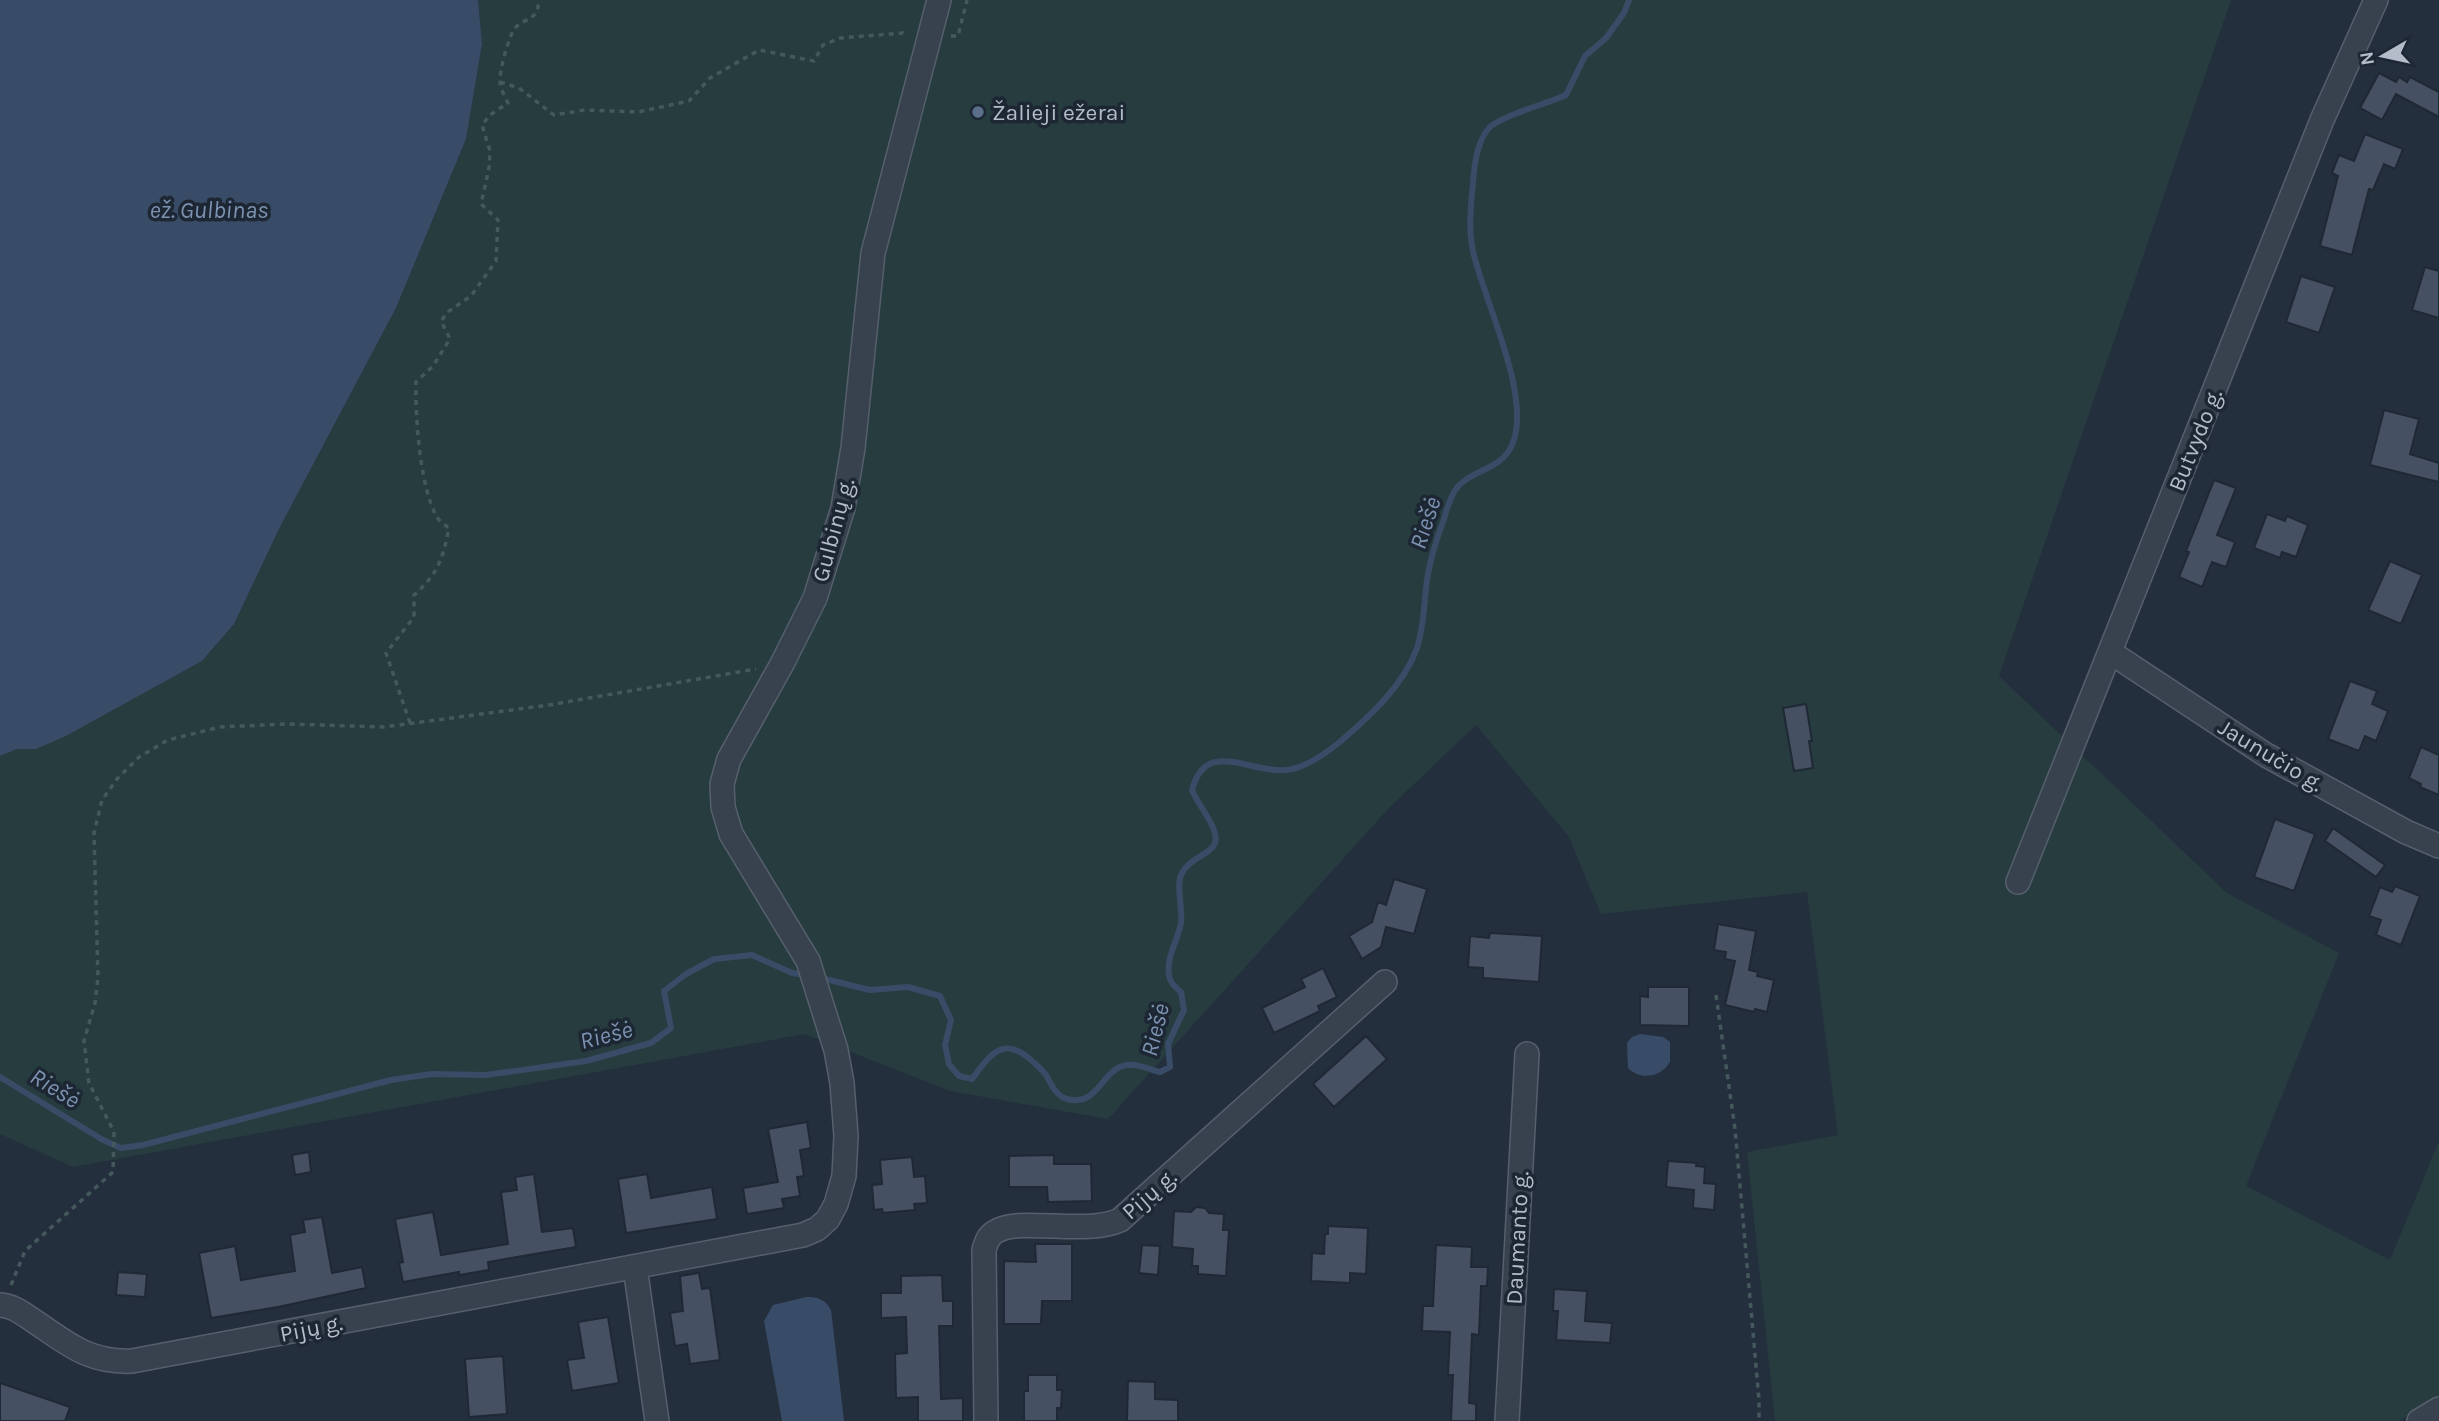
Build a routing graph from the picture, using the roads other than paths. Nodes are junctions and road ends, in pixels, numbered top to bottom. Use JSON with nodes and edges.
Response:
{"nodes":[{"id":1,"x":939,"y":0,"type":"edge"},
{"id":2,"x":2376,"y":0,"type":"edge"},
{"id":3,"x":2110,"y":652,"type":"junction"},
{"id":4,"x":2439,"y":846,"type":"edge"},
{"id":5,"x":2018,"y":882,"type":"dead end"},
{"id":6,"x":1385,"y":982,"type":"dead end"},
{"id":7,"x":828,"y":1021,"type":"joint"},
{"id":8,"x":1527,"y":1054,"type":"dead end"},
{"id":9,"x":635,"y":1267,"type":"junction"},
{"id":10,"x":2,"y":1305,"type":"edge"},
{"id":11,"x":2439,"y":1409,"type":"edge"},
{"id":12,"x":657,"y":1421,"type":"edge"},
{"id":13,"x":986,"y":1421,"type":"edge"},
{"id":14,"x":1507,"y":1421,"type":"edge"},
{"id":15,"x":2419,"y":1421,"type":"edge"}],
"edges":[{"from":1,"to":7,"type":"street","name":"Gulbinų g."},
{"from":2,"to":3,"type":"street","name":"Butvydo g."},
{"from":3,"to":4,"type":"street","name":"Jaunučio g."},
{"from":3,"to":5,"type":"street","name":"Butvydo g."},
{"from":6,"to":13,"type":"street","name":"Pijų g."},
{"from":7,"to":9,"type":"street","name":"Pijų g."},
{"from":8,"to":14,"type":"street","name":"Daumanto g."},
{"from":9,"to":10,"type":"street","name":"Pijų g."},
{"from":9,"to":12,"type":"street"},
{"from":11,"to":15,"type":"street"}]}
